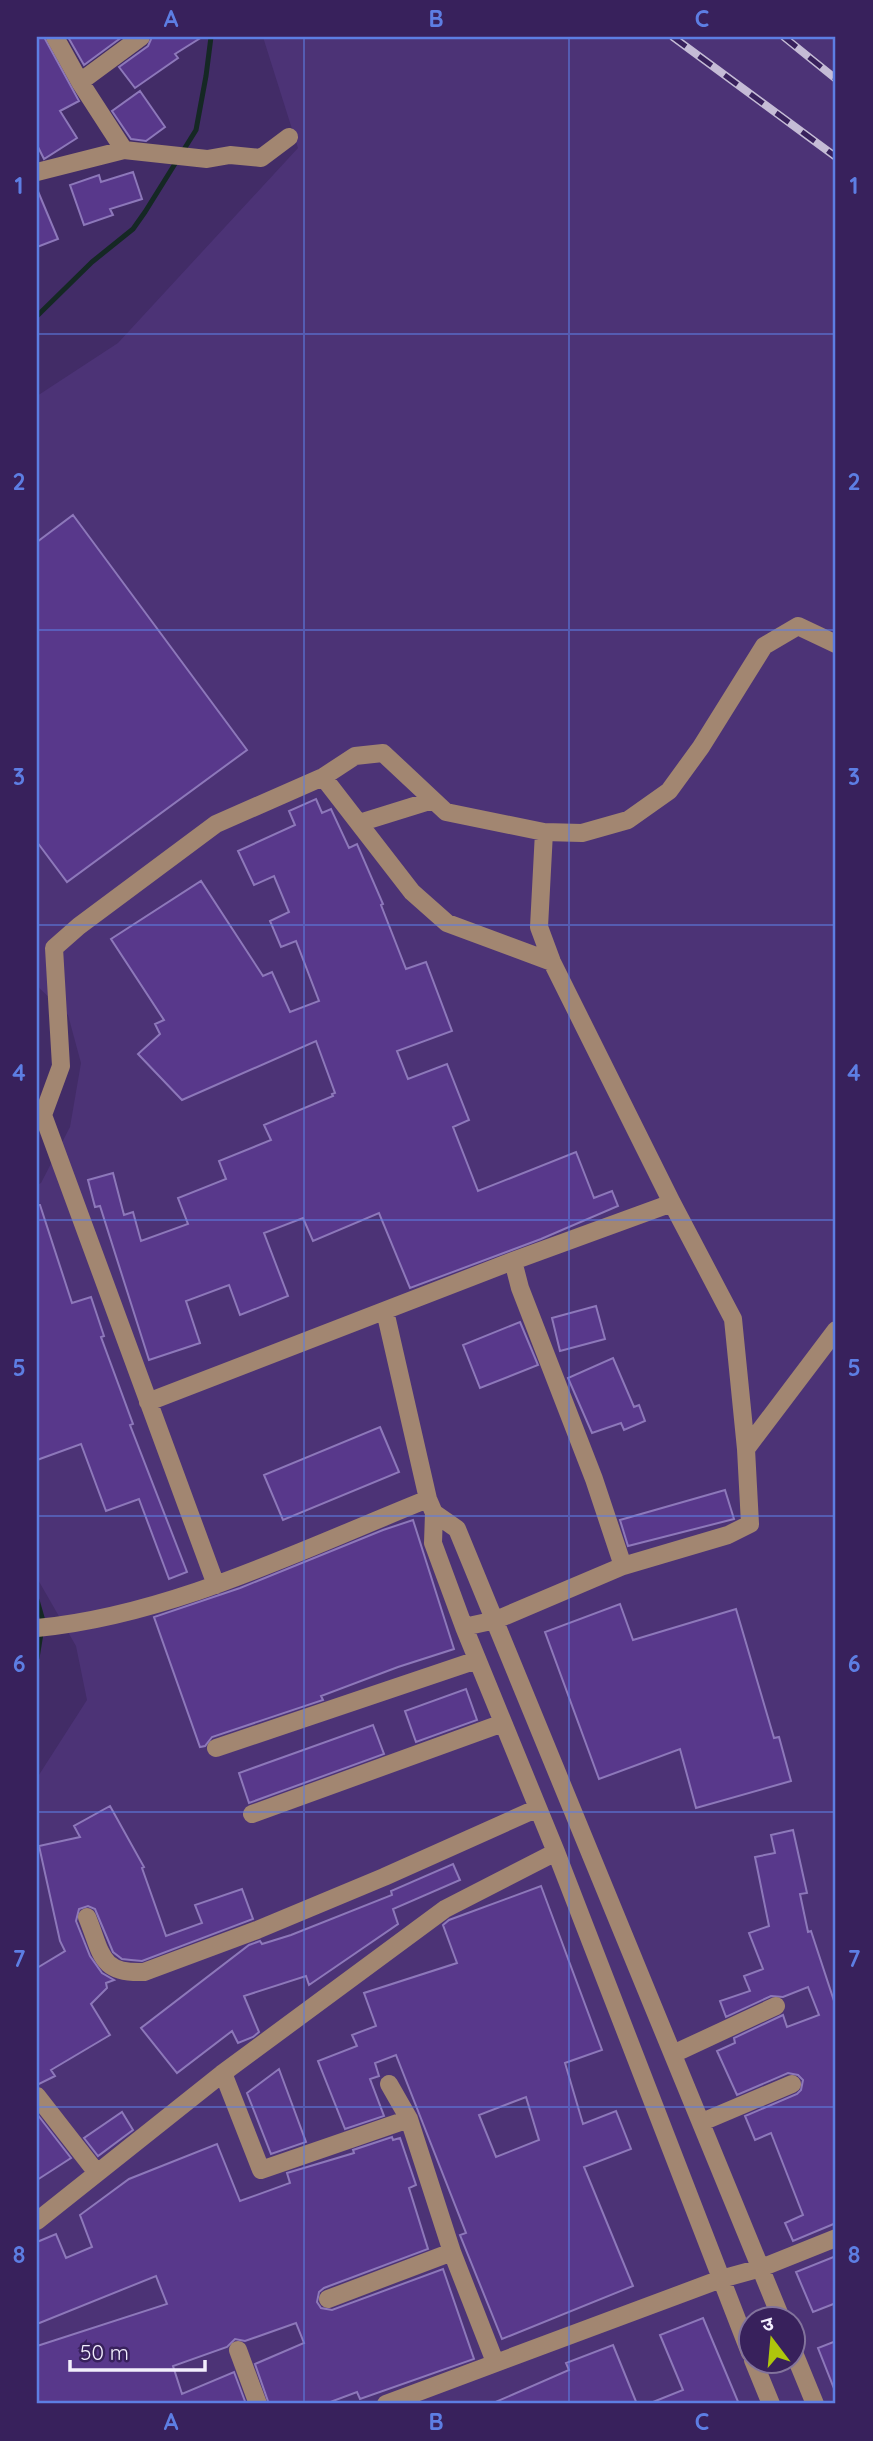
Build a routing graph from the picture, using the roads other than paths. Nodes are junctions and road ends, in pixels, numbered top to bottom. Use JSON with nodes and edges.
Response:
{"nodes":[{"id":1,"x":55,"y":37,"type":"edge"},
{"id":2,"x":141,"y":37,"type":"edge"},
{"id":3,"x":80,"y":82,"type":"junction"},
{"id":4,"x":289,"y":137,"type":"dead end"},
{"id":5,"x":124,"y":150,"type":"junction"},
{"id":6,"x":39,"y":166,"type":"edge"},
{"id":7,"x":836,"y":643,"type":"edge"},
{"id":8,"x":323,"y":777,"type":"junction"},
{"id":9,"x":433,"y":800,"type":"junction"},
{"id":10,"x":359,"y":823,"type":"junction"},
{"id":11,"x":544,"y":832,"type":"junction"},
{"id":12,"x":552,"y":962,"type":"junction"},
{"id":13,"x":672,"y":1203,"type":"junction"},
{"id":14,"x":513,"y":1261,"type":"junction"},
{"id":15,"x":385,"y":1311,"type":"junction"},
{"id":16,"x":836,"y":1330,"type":"edge"},
{"id":17,"x":148,"y":1402,"type":"junction"},
{"id":18,"x":746,"y":1450,"type":"junction"},
{"id":19,"x":431,"y":1506,"type":"junction"},
{"id":20,"x":623,"y":1566,"type":"junction"},
{"id":21,"x":216,"y":1585,"type":"junction"},
{"id":22,"x":496,"y":1620,"type":"junction"},
{"id":23,"x":46,"y":1627,"type":"edge"},
{"id":24,"x":464,"y":1627,"type":"junction"},
{"id":25,"x":477,"y":1660,"type":"junction"},
{"id":26,"x":503,"y":1723,"type":"junction"},
{"id":27,"x":216,"y":1748,"type":"dead end"},
{"id":28,"x":538,"y":1808,"type":"junction"},
{"id":29,"x":252,"y":1814,"type":"dead end"},
{"id":30,"x":556,"y":1852,"type":"junction"},
{"id":31,"x":88,"y":1917,"type":"dead end"},
{"id":32,"x":776,"y":2006,"type":"dead end"},
{"id":33,"x":673,"y":2054,"type":"junction"},
{"id":34,"x":223,"y":2073,"type":"junction"},
{"id":35,"x":389,"y":2084,"type":"dead end"},
{"id":36,"x":792,"y":2084,"type":"dead end"},
{"id":37,"x":37,"y":2096,"type":"edge"},
{"id":38,"x":409,"y":2119,"type":"junction"},
{"id":39,"x":702,"y":2122,"type":"junction"},
{"id":40,"x":97,"y":2173,"type":"junction"},
{"id":41,"x":37,"y":2221,"type":"edge"},
{"id":42,"x":836,"y":2238,"type":"edge"},
{"id":43,"x":452,"y":2252,"type":"junction"},
{"id":44,"x":761,"y":2269,"type":"junction"},
{"id":45,"x":721,"y":2279,"type":"junction"},
{"id":46,"x":328,"y":2299,"type":"dead end"},
{"id":47,"x":775,"y":2304,"type":"edge"},
{"id":48,"x":736,"y":2316,"type":"edge"},
{"id":49,"x":238,"y":2350,"type":"dead end"},
{"id":50,"x":495,"y":2362,"type":"junction"},
{"id":51,"x":758,"y":2374,"type":"edge"},
{"id":52,"x":803,"y":2374,"type":"edge"},
{"id":53,"x":258,"y":2404,"type":"edge"},
{"id":54,"x":386,"y":2404,"type":"edge"},
{"id":55,"x":771,"y":2404,"type":"edge"},
{"id":56,"x":814,"y":2404,"type":"edge"}],
"edges":[{"from":1,"to":3,"type":"street"},
{"from":2,"to":3,"type":"street"},
{"from":3,"to":5,"type":"street"},
{"from":4,"to":5,"type":"street"},
{"from":5,"to":6,"type":"street"},
{"from":7,"to":11,"type":"street"},
{"from":8,"to":9,"type":"street"},
{"from":8,"to":10,"type":"street"},
{"from":8,"to":17,"type":"street"},
{"from":9,"to":10,"type":"street"},
{"from":9,"to":11,"type":"street"},
{"from":10,"to":12,"type":"street"},
{"from":11,"to":12,"type":"street"},
{"from":12,"to":13,"type":"street"},
{"from":13,"to":14,"type":"street"},
{"from":13,"to":18,"type":"street"},
{"from":14,"to":15,"type":"street"},
{"from":14,"to":20,"type":"street"},
{"from":15,"to":17,"type":"street"},
{"from":15,"to":19,"type":"street"},
{"from":16,"to":18,"type":"street"},
{"from":17,"to":21,"type":"street"},
{"from":18,"to":20,"type":"street"},
{"from":19,"to":21,"type":"street"},
{"from":19,"to":22,"type":"street"},
{"from":19,"to":24,"type":"street"},
{"from":20,"to":22,"type":"street"},
{"from":21,"to":23,"type":"street"},
{"from":22,"to":24,"type":"street"},
{"from":22,"to":33,"type":"street"},
{"from":24,"to":25,"type":"street"},
{"from":25,"to":26,"type":"street"},
{"from":25,"to":27,"type":"street"},
{"from":26,"to":28,"type":"street"},
{"from":26,"to":29,"type":"street"},
{"from":28,"to":30,"type":"street"},
{"from":28,"to":31,"type":"street"},
{"from":30,"to":34,"type":"street"},
{"from":30,"to":45,"type":"street"},
{"from":32,"to":33,"type":"street"},
{"from":33,"to":39,"type":"street"},
{"from":34,"to":38,"type":"street"},
{"from":34,"to":40,"type":"street"},
{"from":35,"to":38,"type":"street"},
{"from":36,"to":39,"type":"street"},
{"from":37,"to":40,"type":"street"},
{"from":38,"to":43,"type":"street"},
{"from":39,"to":44,"type":"street"},
{"from":40,"to":41,"type":"street"},
{"from":42,"to":44,"type":"street"},
{"from":43,"to":46,"type":"street"},
{"from":43,"to":50,"type":"street"},
{"from":44,"to":45,"type":"street"},
{"from":44,"to":47,"type":"street"},
{"from":45,"to":48,"type":"street"},
{"from":45,"to":50,"type":"street"},
{"from":49,"to":53,"type":"street"},
{"from":50,"to":54,"type":"street"},
{"from":51,"to":55,"type":"street"},
{"from":52,"to":56,"type":"street"}]}
